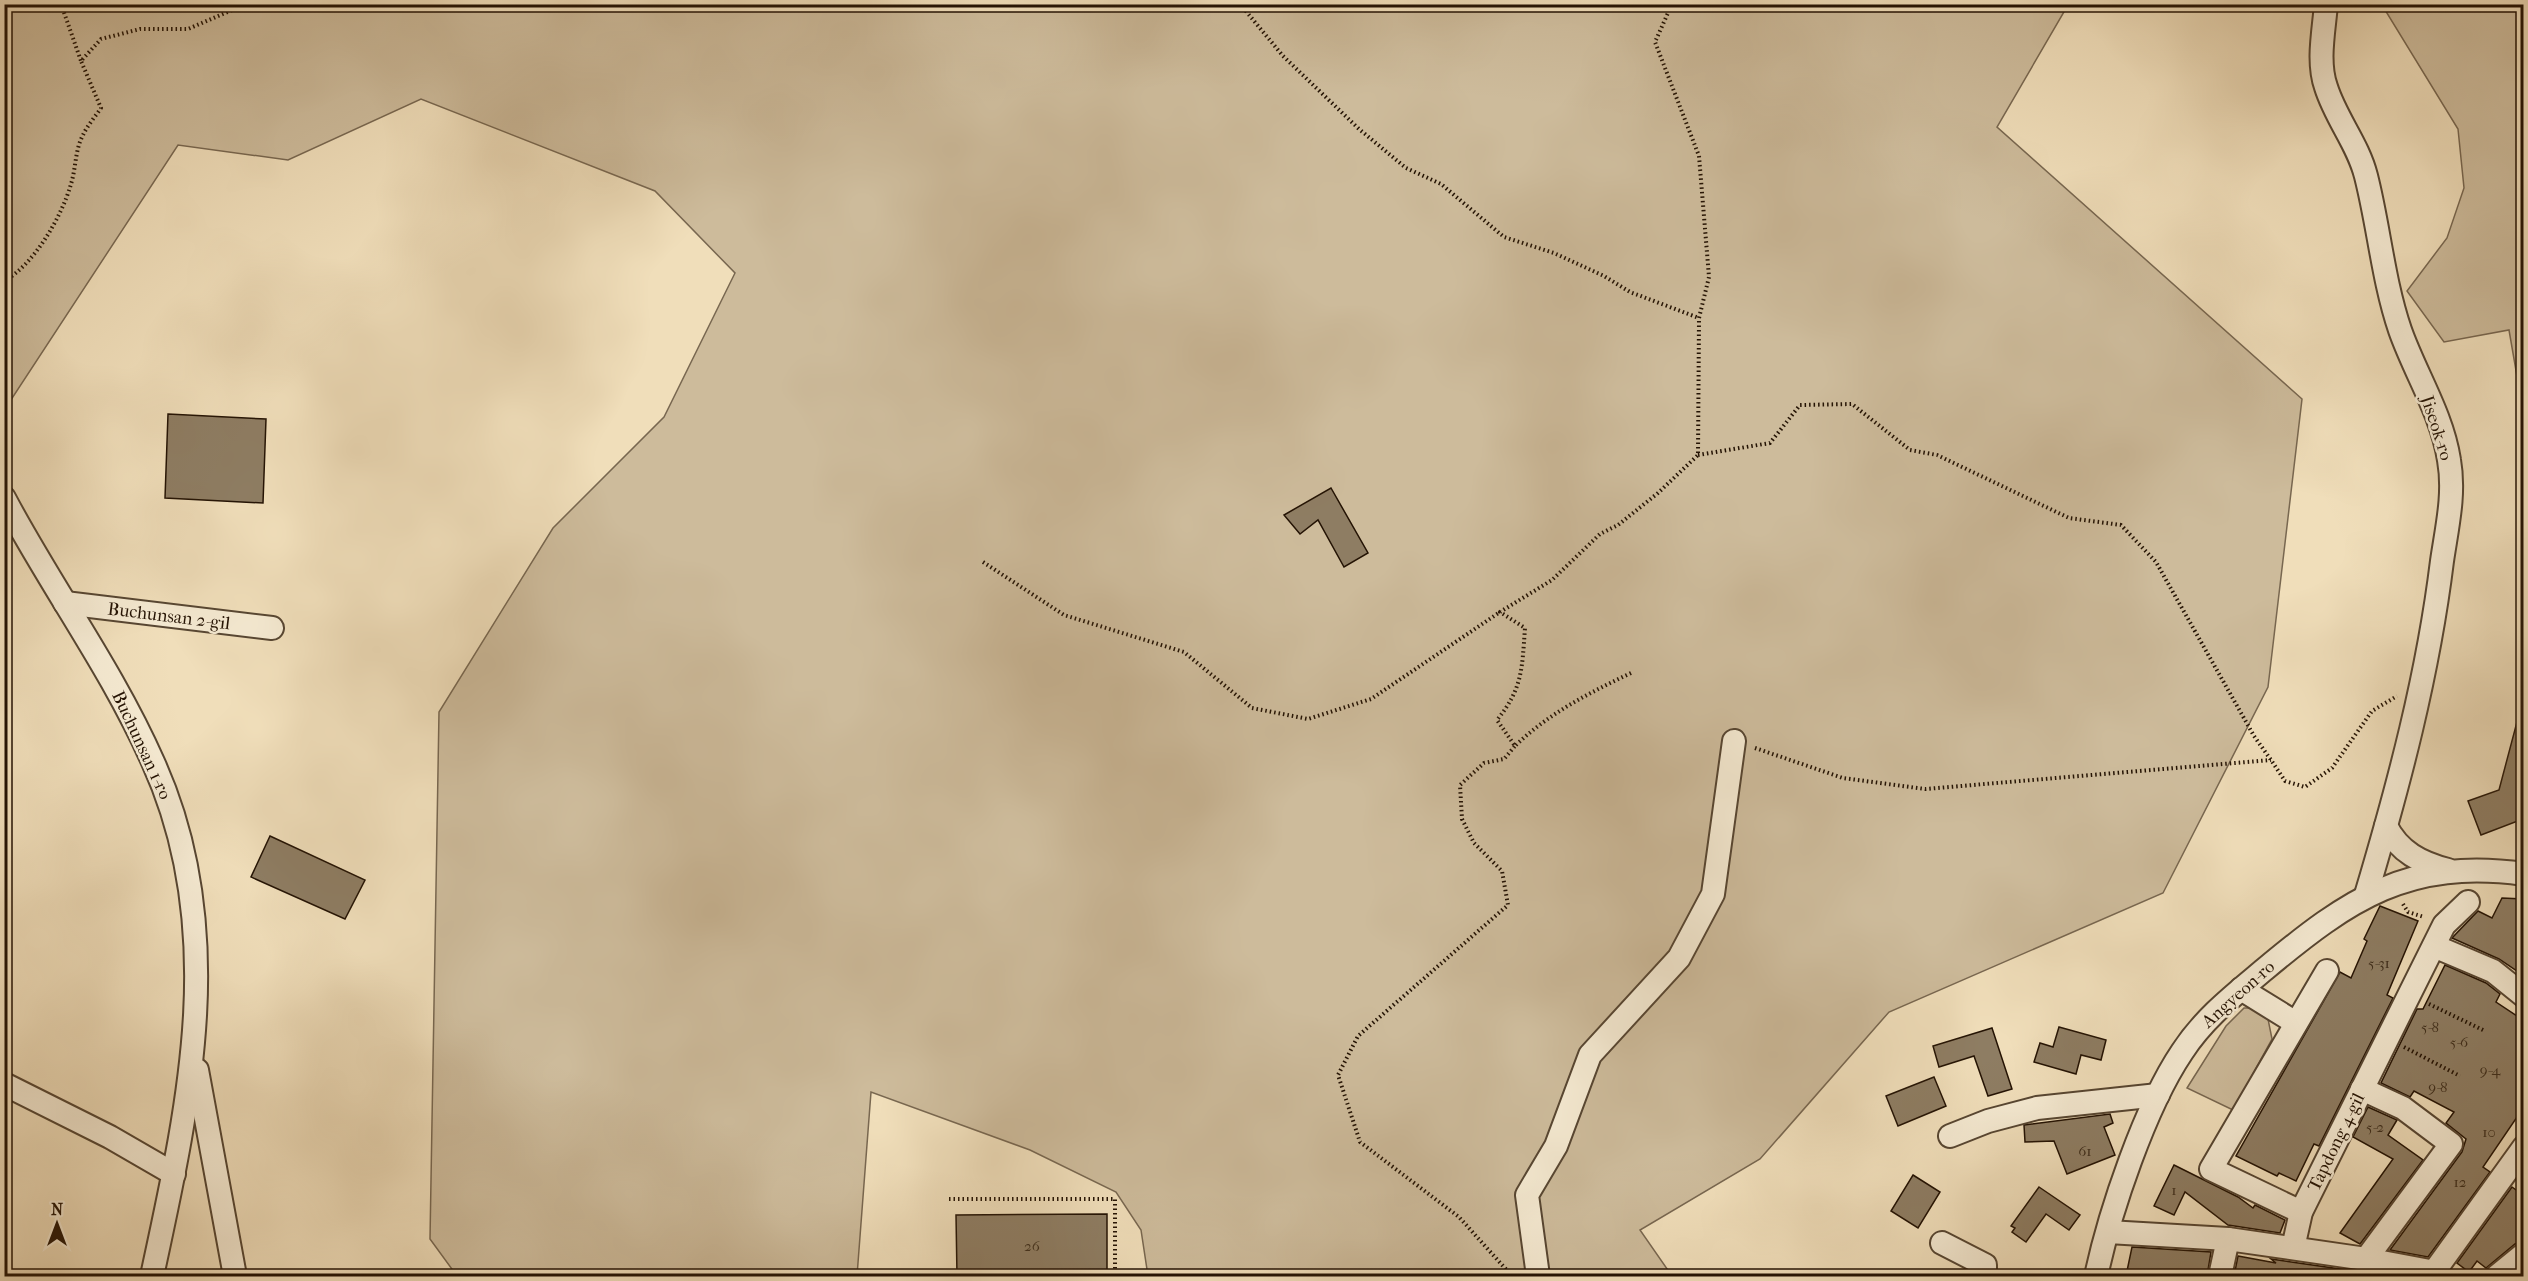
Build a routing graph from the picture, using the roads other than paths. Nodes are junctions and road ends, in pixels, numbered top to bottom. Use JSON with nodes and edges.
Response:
{"nodes":[{"id":1,"x":2326,"y":4,"type":"edge"},
{"id":2,"x":4,"y":498,"type":"edge"},
{"id":3,"x":65,"y":603,"type":"junction"},
{"id":4,"x":272,"y":628,"type":"dead end"},
{"id":5,"x":1734,"y":741,"type":"road end"},
{"id":6,"x":2386,"y":826,"type":"junction"},
{"id":7,"x":2458,"y":872,"type":"junction"},
{"id":8,"x":2523,"y":874,"type":"edge"},
{"id":9,"x":2366,"y":895,"type":"junction"},
{"id":10,"x":2468,"y":902,"type":"dead end"},
{"id":11,"x":2434,"y":946,"type":"junction"},
{"id":12,"x":2326,"y":971,"type":"dead end"},
{"id":13,"x":2241,"y":989,"type":"junction"},
{"id":14,"x":2523,"y":996,"type":"edge"},
{"id":15,"x":2296,"y":1023,"type":"junction"},
{"id":16,"x":194,"y":1054,"type":"junction"},
{"id":17,"x":4,"y":1084,"type":"edge"},
{"id":18,"x":2362,"y":1089,"type":"junction"},
{"id":19,"x":2158,"y":1095,"type":"junction"},
{"id":20,"x":1950,"y":1136,"type":"dead end"},
{"id":21,"x":2523,"y":1147,"type":"edge"},
{"id":22,"x":174,"y":1174,"type":"junction"},
{"id":23,"x":2301,"y":1212,"type":"junction"},
{"id":24,"x":2108,"y":1232,"type":"junction"},
{"id":25,"x":2228,"y":1239,"type":"junction"},
{"id":26,"x":1942,"y":1243,"type":"dead end"},
{"id":27,"x":2293,"y":1248,"type":"junction"},
{"id":28,"x":2523,"y":1254,"type":"edge"},
{"id":29,"x":2366,"y":1259,"type":"junction"},
{"id":30,"x":2435,"y":1275,"type":"edge"},
{"id":31,"x":152,"y":1276,"type":"edge"},
{"id":32,"x":235,"y":1276,"type":"edge"},
{"id":33,"x":1538,"y":1276,"type":"edge"},
{"id":34,"x":1985,"y":1276,"type":"edge"},
{"id":35,"x":2096,"y":1276,"type":"edge"},
{"id":36,"x":2220,"y":1276,"type":"edge"},
{"id":37,"x":2497,"y":1276,"type":"edge"}],
"edges":[{"from":1,"to":6,"type":"street","name":"Jiseok-ro"},
{"from":2,"to":3,"type":"street","name":"Buchunsan 1-ro"},
{"from":3,"to":4,"type":"street","name":"Buchunsan 2-gil"},
{"from":3,"to":16,"type":"street","name":"Buchunsan 1-ro"},
{"from":5,"to":33,"type":"street"},
{"from":6,"to":7,"type":"street"},
{"from":6,"to":9,"type":"street","name":"Jiseok-ro"},
{"from":7,"to":8,"type":"street","name":"Angyeon-ro"},
{"from":7,"to":9,"type":"street","name":"Angyeon-ro"},
{"from":9,"to":13,"type":"street","name":"Angyeon-ro"},
{"from":10,"to":11,"type":"street","name":"Tapdong 4-gil"},
{"from":11,"to":14,"type":"street"},
{"from":11,"to":18,"type":"street","name":"Tapdong 4-gil"},
{"from":12,"to":15,"type":"street"},
{"from":13,"to":15,"type":"street"},
{"from":13,"to":19,"type":"street","name":"Angyeon-ro"},
{"from":15,"to":23,"type":"street"},
{"from":16,"to":22,"type":"street","name":"Buchunsan 1-ro"},
{"from":16,"to":32,"type":"street","name":"Buchunsan 1-ro"},
{"from":17,"to":22,"type":"street"},
{"from":18,"to":23,"type":"street","name":"Tapdong 4-gil"},
{"from":18,"to":29,"type":"street"},
{"from":19,"to":20,"type":"street"},
{"from":19,"to":24,"type":"street","name":"Angyeon-ro"},
{"from":21,"to":30,"type":"street"},
{"from":22,"to":31,"type":"street","name":"Buchunsan 1-ro"},
{"from":23,"to":27,"type":"street","name":"Tapdong 4-gil"},
{"from":24,"to":25,"type":"street"},
{"from":24,"to":35,"type":"street","name":"Angyeon-ro"},
{"from":25,"to":27,"type":"street"},
{"from":25,"to":36,"type":"street"},
{"from":26,"to":34,"type":"street"},
{"from":27,"to":29,"type":"street"},
{"from":28,"to":37,"type":"street"},
{"from":29,"to":30,"type":"street"}]}
